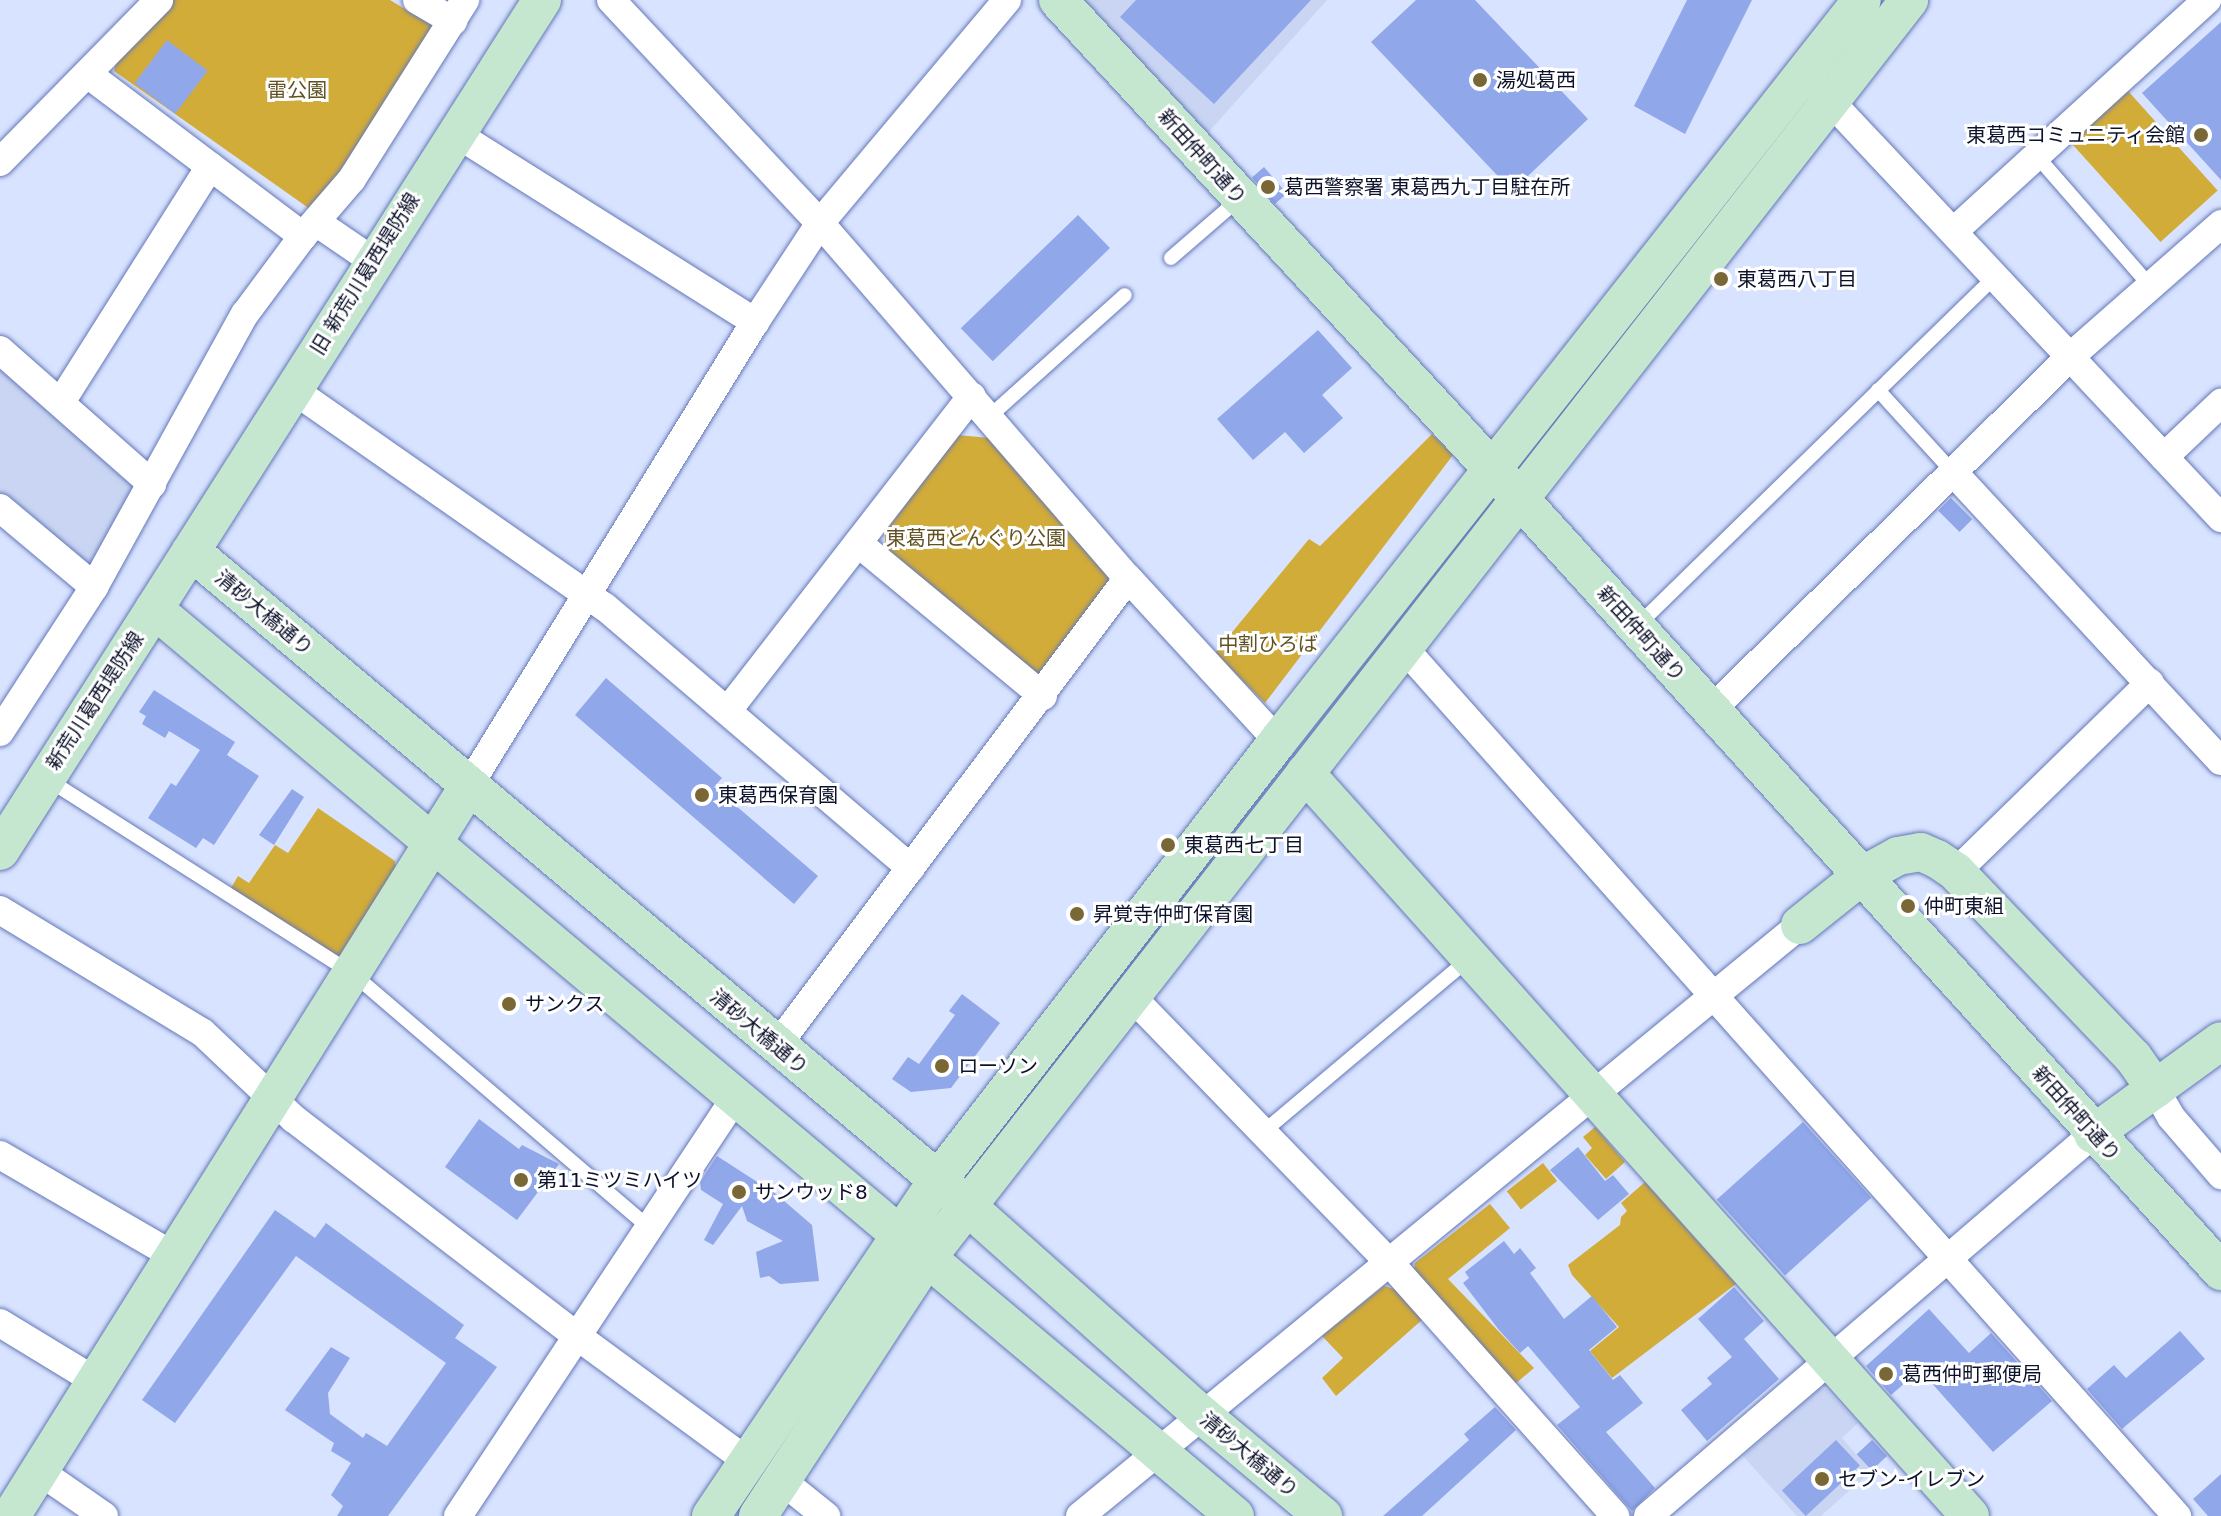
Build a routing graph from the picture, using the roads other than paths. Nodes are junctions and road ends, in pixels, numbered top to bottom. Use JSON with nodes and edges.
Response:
{"nodes":[{"id":1,"x":159,"y":0,"type":"edge"},
{"id":2,"x":417,"y":0,"type":"edge"},
{"id":3,"x":542,"y":0,"type":"edge"},
{"id":4,"x":611,"y":0,"type":"edge"},
{"id":5,"x":1007,"y":0,"type":"edge"},
{"id":6,"x":1058,"y":0,"type":"edge"},
{"id":7,"x":1862,"y":0,"type":"edge"},
{"id":8,"x":1909,"y":0,"type":"edge"},
{"id":9,"x":2207,"y":0,"type":"edge"},
{"id":10,"x":459,"y":11,"type":"edge"},
{"id":11,"x":89,"y":75,"type":"junction"},
{"id":12,"x":1817,"y":87,"type":"junction"},
{"id":13,"x":455,"y":133,"type":"junction"},
{"id":14,"x":2035,"y":154,"type":"junction"},
{"id":15,"x":0,"y":162,"type":"edge"},
{"id":16,"x":210,"y":166,"type":"junction"},
{"id":17,"x":1239,"y":199,"type":"junction"},
{"id":18,"x":820,"y":223,"type":"junction"},
{"id":19,"x":2221,"y":224,"type":"edge"},
{"id":20,"x":310,"y":229,"type":"junction"},
{"id":21,"x":1954,"y":231,"type":"junction"},
{"id":22,"x":1171,"y":258,"type":"dead end"},
{"id":23,"x":373,"y":261,"type":"junction"},
{"id":24,"x":1995,"y":277,"type":"junction"},
{"id":25,"x":2150,"y":286,"type":"junction"},
{"id":26,"x":1125,"y":295,"type":"dead end"},
{"id":27,"x":755,"y":322,"type":"junction"},
{"id":28,"x":0,"y":350,"type":"edge"},
{"id":29,"x":2071,"y":356,"type":"junction"},
{"id":30,"x":292,"y":389,"type":"junction"},
{"id":31,"x":1878,"y":390,"type":"junction"},
{"id":32,"x":61,"y":402,"type":"junction"},
{"id":33,"x":2221,"y":403,"type":"edge"},
{"id":34,"x":981,"y":406,"type":"junction"},
{"id":35,"x":2164,"y":457,"type":"junction"},
{"id":36,"x":1492,"y":469,"type":"junction"},
{"id":37,"x":1953,"y":472,"type":"junction"},
{"id":38,"x":152,"y":484,"type":"junction"},
{"id":39,"x":1520,"y":499,"type":"junction"},
{"id":40,"x":2217,"y":506,"type":"edge"},
{"id":41,"x":0,"y":508,"type":"edge"},
{"id":42,"x":858,"y":543,"type":"junction"},
{"id":43,"x":191,"y":551,"type":"junction"},
{"id":44,"x":1128,"y":578,"type":"junction"},
{"id":45,"x":94,"y":587,"type":"junction"},
{"id":46,"x":588,"y":594,"type":"junction"},
{"id":47,"x":154,"y":609,"type":"junction"},
{"id":48,"x":1635,"y":627,"type":"junction"},
{"id":49,"x":1403,"y":647,"type":"junction"},
{"id":50,"x":2150,"y":683,"type":"junction"},
{"id":51,"x":1043,"y":696,"type":"junction"},
{"id":52,"x":729,"y":709,"type":"junction"},
{"id":53,"x":1711,"y":710,"type":"junction"},
{"id":54,"x":0,"y":732,"type":"edge"},
{"id":55,"x":1278,"y":741,"type":"junction"},
{"id":56,"x":2221,"y":761,"type":"edge"},
{"id":57,"x":1305,"y":773,"type":"junction"},
{"id":58,"x":46,"y":778,"type":"junction"},
{"id":59,"x":468,"y":787,"type":"junction"},
{"id":60,"x":433,"y":840,"type":"junction"},
{"id":61,"x":0,"y":851,"type":"edge"},
{"id":62,"x":911,"y":868,"type":"junction"},
{"id":63,"x":1956,"y":872,"type":"junction"},
{"id":64,"x":1860,"y":877,"type":"junction"},
{"id":65,"x":0,"y":910,"type":"edge"},
{"id":66,"x":1800,"y":925,"type":"joint"},
{"id":67,"x":1471,"y":958,"type":"junction"},
{"id":68,"x":352,"y":973,"type":"junction"},
{"id":69,"x":1131,"y":996,"type":"junction"},
{"id":70,"x":1714,"y":996,"type":"junction"},
{"id":71,"x":2221,"y":1041,"type":"edge"},
{"id":72,"x":776,"y":1047,"type":"junction"},
{"id":73,"x":2155,"y":1089,"type":"junction"},
{"id":74,"x":1592,"y":1096,"type":"junction"},
{"id":75,"x":274,"y":1098,"type":"junction"},
{"id":76,"x":735,"y":1098,"type":"junction"},
{"id":77,"x":1262,"y":1133,"type":"junction"},
{"id":78,"x":2093,"y":1134,"type":"junction"},
{"id":79,"x":0,"y":1155,"type":"edge"},
{"id":80,"x":2221,"y":1175,"type":"edge"},
{"id":81,"x":938,"y":1180,"type":"junction"},
{"id":82,"x":968,"y":1206,"type":"junction"},
{"id":83,"x":648,"y":1227,"type":"junction"},
{"id":84,"x":913,"y":1246,"type":"junction"},
{"id":85,"x":174,"y":1256,"type":"junction"},
{"id":86,"x":1948,"y":1260,"type":"junction"},
{"id":87,"x":1389,"y":1262,"type":"junction"},
{"id":88,"x":2221,"y":1271,"type":"edge"},
{"id":89,"x":0,"y":1323,"type":"edge"},
{"id":90,"x":577,"y":1336,"type":"junction"},
{"id":91,"x":1831,"y":1360,"type":"junction"},
{"id":92,"x":97,"y":1382,"type":"junction"},
{"id":93,"x":1202,"y":1415,"type":"junction"},
{"id":94,"x":1159,"y":1451,"type":"junction"},
{"id":95,"x":747,"y":1461,"type":"junction"},
{"id":96,"x":39,"y":1471,"type":"junction"},
{"id":97,"x":781,"y":1480,"type":"junction"},
{"id":98,"x":11,"y":1516,"type":"edge"},
{"id":99,"x":104,"y":1516,"type":"edge"},
{"id":100,"x":458,"y":1516,"type":"edge"},
{"id":101,"x":711,"y":1516,"type":"edge"},
{"id":102,"x":758,"y":1516,"type":"edge"},
{"id":103,"x":826,"y":1516,"type":"edge"},
{"id":104,"x":1080,"y":1516,"type":"edge"},
{"id":105,"x":1235,"y":1516,"type":"edge"},
{"id":106,"x":1323,"y":1516,"type":"edge"},
{"id":107,"x":1615,"y":1516,"type":"edge"},
{"id":108,"x":1648,"y":1516,"type":"edge"},
{"id":109,"x":1970,"y":1516,"type":"edge"},
{"id":110,"x":2177,"y":1516,"type":"edge"}],
"edges":[{"from":1,"to":11,"type":"street"},
{"from":2,"to":10,"type":"street"},
{"from":3,"to":13,"type":"street","name":"旧 新荒川葛西堤防線"},
{"from":4,"to":18,"type":"street"},
{"from":5,"to":18,"type":"street"},
{"from":6,"to":17,"type":"street","name":"新田仲町通り"},
{"from":7,"to":12,"type":"street"},
{"from":8,"to":12,"type":"street"},
{"from":9,"to":14,"type":"street"},
{"from":10,"to":20,"type":"street"},
{"from":11,"to":15,"type":"street"},
{"from":11,"to":16,"type":"street"},
{"from":12,"to":21,"type":"street"},
{"from":12,"to":36,"type":"street"},
{"from":12,"to":39,"type":"street"},
{"from":13,"to":23,"type":"street","name":"旧 新荒川葛西堤防線"},
{"from":13,"to":27,"type":"street"},
{"from":14,"to":21,"type":"street"},
{"from":14,"to":25,"type":"lane"},
{"from":16,"to":20,"type":"street"},
{"from":16,"to":32,"type":"street"},
{"from":17,"to":22,"type":"lane"},
{"from":17,"to":36,"type":"street","name":"新田仲町通り"},
{"from":18,"to":27,"type":"street"},
{"from":18,"to":34,"type":"street"},
{"from":19,"to":25,"type":"street"},
{"from":20,"to":23,"type":"street"},
{"from":20,"to":38,"type":"street"},
{"from":21,"to":24,"type":"street"},
{"from":23,"to":30,"type":"street","name":"旧 新荒川葛西堤防線"},
{"from":24,"to":29,"type":"street"},
{"from":24,"to":31,"type":"lane"},
{"from":25,"to":29,"type":"street"},
{"from":26,"to":34,"type":"lane"},
{"from":27,"to":46,"type":"street"},
{"from":28,"to":32,"type":"street"},
{"from":29,"to":35,"type":"street"},
{"from":29,"to":37,"type":"street"},
{"from":30,"to":43,"type":"street","name":"旧 新荒川葛西堤防線"},
{"from":30,"to":46,"type":"street"},
{"from":31,"to":37,"type":"lane"},
{"from":31,"to":48,"type":"lane"},
{"from":32,"to":38,"type":"street"},
{"from":33,"to":35,"type":"street"},
{"from":34,"to":42,"type":"street"},
{"from":34,"to":44,"type":"street"},
{"from":35,"to":40,"type":"street"},
{"from":36,"to":39,"type":"street","name":"新田仲町通り"},
{"from":36,"to":55,"type":"street"},
{"from":37,"to":50,"type":"street"},
{"from":37,"to":53,"type":"street"},
{"from":38,"to":45,"type":"street"},
{"from":39,"to":48,"type":"street","name":"新田仲町通り"},
{"from":39,"to":49,"type":"street"},
{"from":41,"to":45,"type":"street"},
{"from":42,"to":51,"type":"street"},
{"from":42,"to":52,"type":"street"},
{"from":43,"to":47,"type":"street","name":"新荒川葛西堤防線"},
{"from":43,"to":59,"type":"street","name":"清砂大橋通り"},
{"from":44,"to":51,"type":"street"},
{"from":44,"to":55,"type":"street"},
{"from":45,"to":54,"type":"street"},
{"from":46,"to":52,"type":"street"},
{"from":46,"to":59,"type":"street"},
{"from":47,"to":58,"type":"street","name":"新荒川葛西堤防線"},
{"from":47,"to":60,"type":"street"},
{"from":48,"to":53,"type":"street","name":"新田仲町通り"},
{"from":49,"to":57,"type":"street"},
{"from":49,"to":70,"type":"street"},
{"from":50,"to":56,"type":"street"},
{"from":50,"to":63,"type":"street"},
{"from":51,"to":62,"type":"street"},
{"from":52,"to":62,"type":"street"},
{"from":53,"to":64,"type":"street","name":"新田仲町通り"},
{"from":55,"to":81,"type":"street"},
{"from":57,"to":67,"type":"street"},
{"from":57,"to":69,"type":"street"},
{"from":58,"to":61,"type":"street","name":"新荒川葛西堤防線"},
{"from":58,"to":68,"type":"lane"},
{"from":59,"to":60,"type":"street"},
{"from":59,"to":72,"type":"street","name":"清砂大橋通り"},
{"from":60,"to":68,"type":"street"},
{"from":60,"to":76,"type":"street"},
{"from":62,"to":72,"type":"street"},
{"from":63,"to":64,"type":"street"},
{"from":63,"to":73,"type":"street"},
{"from":64,"to":66,"type":"street"},
{"from":64,"to":78,"type":"street","name":"新田仲町通り"},
{"from":65,"to":75,"type":"street"},
{"from":66,"to":70,"type":"street"},
{"from":67,"to":74,"type":"street"},
{"from":67,"to":77,"type":"lane"},
{"from":68,"to":75,"type":"street"},
{"from":68,"to":83,"type":"lane"},
{"from":69,"to":77,"type":"street"},
{"from":69,"to":82,"type":"street"},
{"from":70,"to":74,"type":"street"},
{"from":70,"to":86,"type":"street"},
{"from":71,"to":73,"type":"street"},
{"from":72,"to":81,"type":"street","name":"清砂大橋通り"},
{"from":73,"to":78,"type":"street"},
{"from":73,"to":80,"type":"street"},
{"from":74,"to":87,"type":"street"},
{"from":74,"to":91,"type":"street"},
{"from":75,"to":85,"type":"street"},
{"from":75,"to":90,"type":"street"},
{"from":76,"to":83,"type":"street"},
{"from":76,"to":84,"type":"street"},
{"from":77,"to":87,"type":"street"},
{"from":78,"to":86,"type":"street"},
{"from":78,"to":88,"type":"street","name":"新田仲町通り"},
{"from":79,"to":85,"type":"street"},
{"from":81,"to":82,"type":"street","name":"清砂大橋通り"},
{"from":81,"to":84,"type":"street"},
{"from":82,"to":84,"type":"street"},
{"from":82,"to":93,"type":"street","name":"清砂大橋通り"},
{"from":83,"to":90,"type":"street"},
{"from":84,"to":94,"type":"street"},
{"from":84,"to":95,"type":"street"},
{"from":84,"to":97,"type":"street"},
{"from":85,"to":92,"type":"street"},
{"from":86,"to":91,"type":"street"},
{"from":86,"to":110,"type":"street"},
{"from":87,"to":93,"type":"street"},
{"from":87,"to":107,"type":"street"},
{"from":89,"to":92,"type":"street"},
{"from":90,"to":95,"type":"street"},
{"from":90,"to":100,"type":"street"},
{"from":91,"to":108,"type":"street"},
{"from":91,"to":109,"type":"street"},
{"from":92,"to":96,"type":"street"},
{"from":93,"to":94,"type":"street"},
{"from":93,"to":106,"type":"street","name":"清砂大橋通り"},
{"from":94,"to":104,"type":"street"},
{"from":94,"to":105,"type":"street"},
{"from":95,"to":101,"type":"street"},
{"from":96,"to":98,"type":"street"},
{"from":96,"to":99,"type":"street"},
{"from":97,"to":102,"type":"street"},
{"from":97,"to":103,"type":"street"}]}
